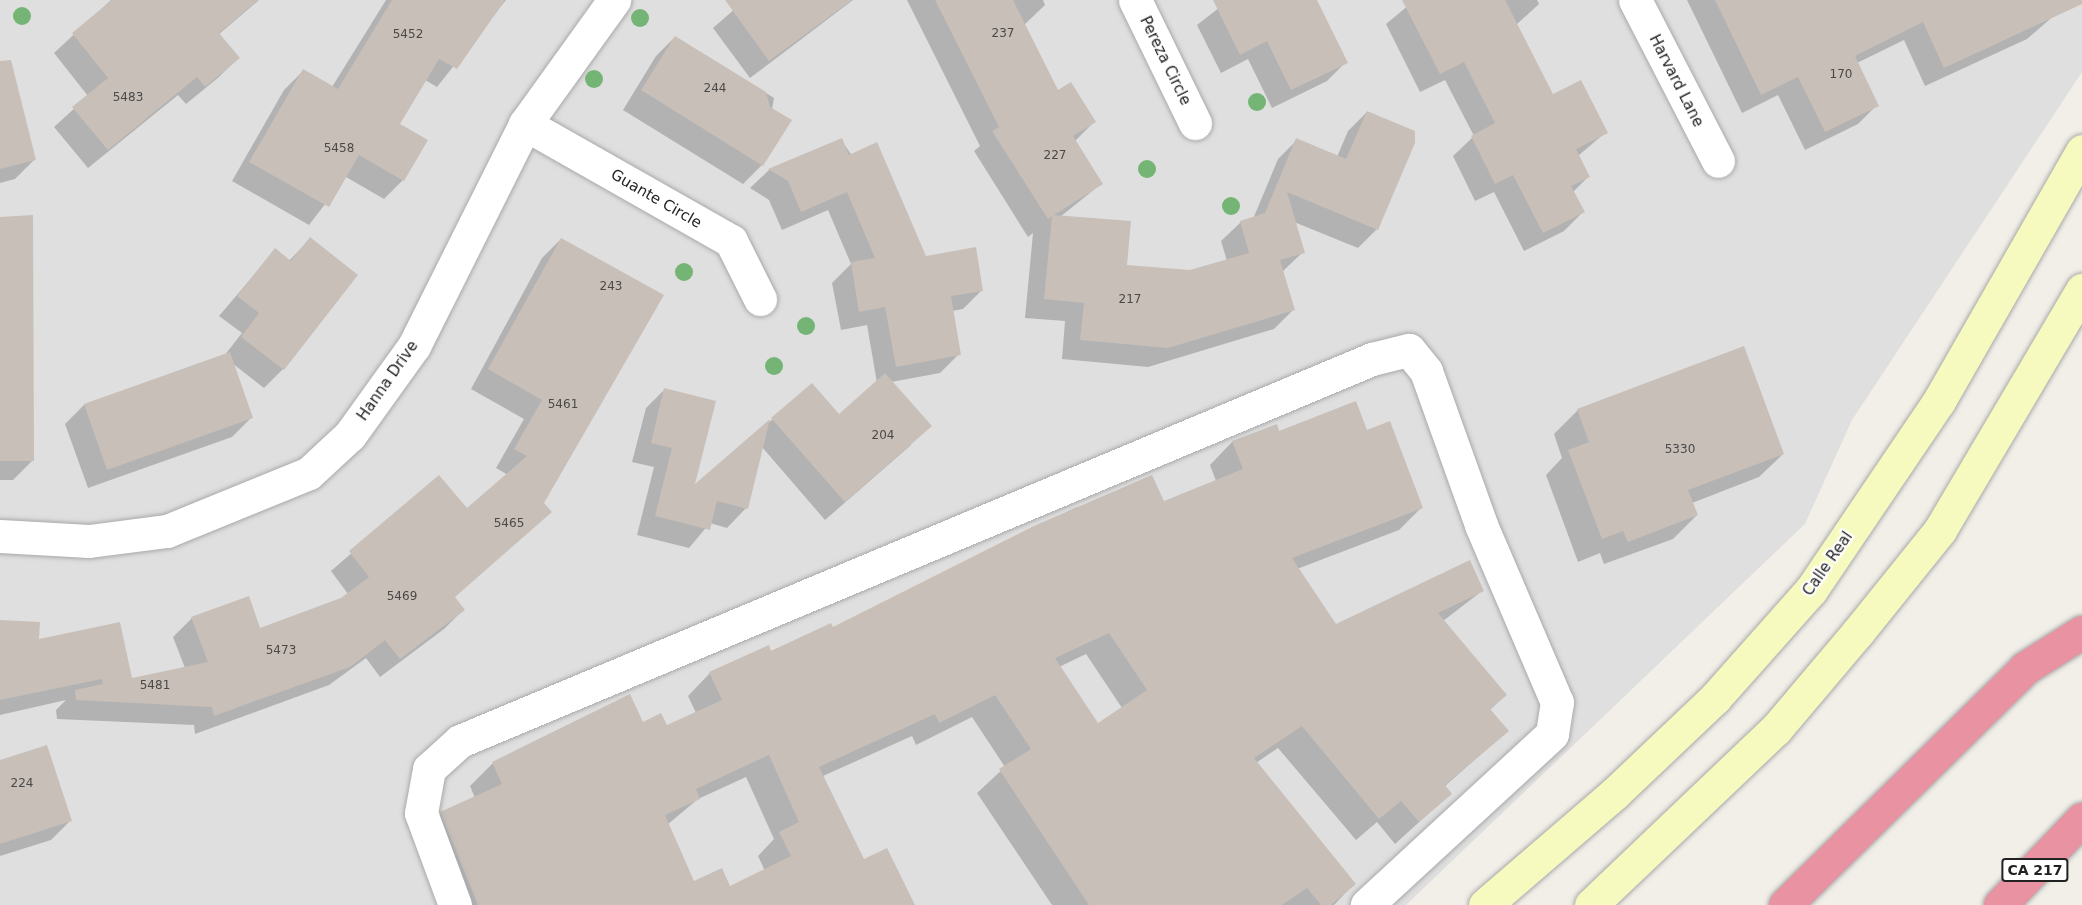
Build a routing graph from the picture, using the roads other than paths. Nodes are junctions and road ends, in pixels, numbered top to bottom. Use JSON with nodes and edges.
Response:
{"nodes":[{"id":1,"x":614,"y":0,"type":"edge"},
{"id":2,"x":1135,"y":0,"type":"edge"},
{"id":3,"x":1635,"y":0,"type":"edge"},
{"id":4,"x":1195,"y":123,"type":"dead end"},
{"id":5,"x":525,"y":124,"type":"junction"},
{"id":6,"x":2082,"y":151,"type":"edge"},
{"id":7,"x":1718,"y":161,"type":"dead end"},
{"id":8,"x":2082,"y":290,"type":"edge"},
{"id":9,"x":759,"y":299,"type":"dead end"},
{"id":10,"x":0,"y":536,"type":"edge"},
{"id":11,"x":2082,"y":632,"type":"edge"},
{"id":12,"x":2078,"y":827,"type":"edge"},
{"id":13,"x":455,"y":905,"type":"edge"},
{"id":14,"x":1367,"y":905,"type":"edge"},
{"id":15,"x":1485,"y":905,"type":"edge"},
{"id":16,"x":1591,"y":905,"type":"edge"},
{"id":17,"x":1785,"y":905,"type":"edge"},
{"id":18,"x":2000,"y":905,"type":"edge"}],
"edges":[{"from":1,"to":5,"type":"street","name":"Hanna Drive"},
{"from":2,"to":4,"type":"street","name":"Pereza Circle"},
{"from":3,"to":7,"type":"street","name":"Harvard Lane"},
{"from":5,"to":9,"type":"street","name":"Guante Circle"},
{"from":5,"to":10,"type":"street","name":"Hanna Drive"},
{"from":6,"to":15,"type":"main road","name":"Calle Real"},
{"from":8,"to":16,"type":"main road"},
{"from":11,"to":17,"type":"highway"},
{"from":12,"to":18,"type":"highway","number":"CA 217"},
{"from":13,"to":14,"type":"street"}]}
